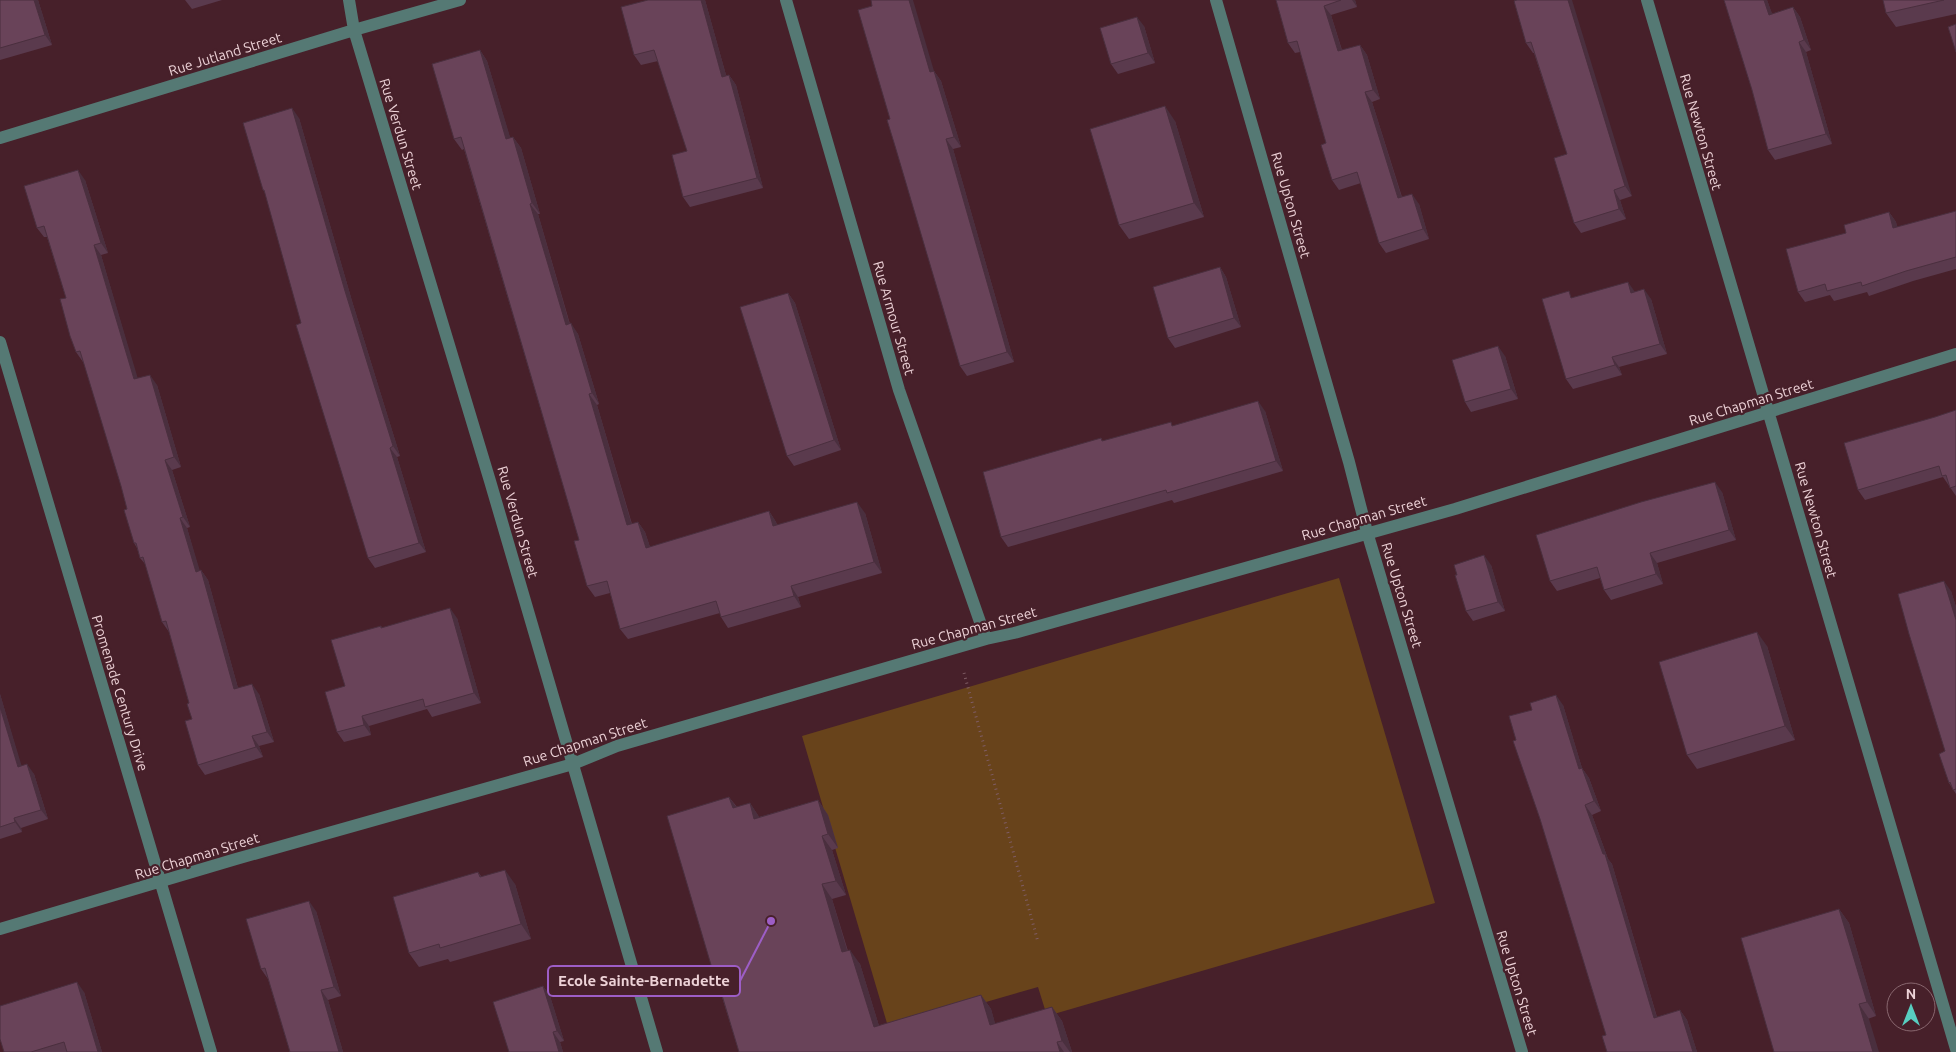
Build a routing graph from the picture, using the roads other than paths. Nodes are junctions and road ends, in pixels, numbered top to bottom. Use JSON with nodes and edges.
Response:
{"nodes":[{"id":1,"x":349,"y":0,"type":"edge"},
{"id":2,"x":460,"y":0,"type":"edge"},
{"id":3,"x":786,"y":0,"type":"edge"},
{"id":4,"x":1216,"y":0,"type":"edge"},
{"id":5,"x":1647,"y":0,"type":"edge"},
{"id":6,"x":354,"y":30,"type":"junction"},
{"id":7,"x":0,"y":138,"type":"edge"},
{"id":8,"x":0,"y":342,"type":"edge"},
{"id":9,"x":1956,"y":354,"type":"edge"},
{"id":10,"x":1768,"y":412,"type":"junction"},
{"id":11,"x":1367,"y":532,"type":"junction"},
{"id":12,"x":986,"y":640,"type":"junction"},
{"id":13,"x":574,"y":764,"type":"junction"},
{"id":14,"x":160,"y":883,"type":"junction"},
{"id":15,"x":0,"y":929,"type":"edge"},
{"id":16,"x":1956,"y":1049,"type":"edge"},
{"id":17,"x":211,"y":1052,"type":"edge"},
{"id":18,"x":657,"y":1052,"type":"edge"},
{"id":19,"x":1522,"y":1052,"type":"edge"}],
"edges":[{"from":1,"to":6,"type":"street","name":"Rue Verdun Street"},
{"from":2,"to":6,"type":"street","name":"Rue Jutland Street"},
{"from":3,"to":12,"type":"street","name":"Rue Armour Street"},
{"from":4,"to":11,"type":"street","name":"Rue Upton Street"},
{"from":5,"to":10,"type":"street","name":"Rue Newton Street"},
{"from":6,"to":7,"type":"street","name":"Rue Jutland Street"},
{"from":6,"to":13,"type":"street","name":"Rue Verdun Street"},
{"from":8,"to":14,"type":"street","name":"Promenade Century Drive"},
{"from":9,"to":10,"type":"street","name":"Rue Chapman Street"},
{"from":10,"to":11,"type":"street","name":"Rue Chapman Street"},
{"from":10,"to":16,"type":"street","name":"Rue Newton Street"},
{"from":11,"to":12,"type":"street","name":"Rue Chapman Street"},
{"from":11,"to":19,"type":"street","name":"Rue Upton Street"},
{"from":12,"to":13,"type":"street","name":"Rue Chapman Street"},
{"from":13,"to":14,"type":"street","name":"Rue Chapman Street"},
{"from":13,"to":18,"type":"street","name":"Rue Verdun Street"},
{"from":14,"to":15,"type":"street","name":"Rue Chapman Street"},
{"from":14,"to":17,"type":"street","name":"Promenade Century Drive"}]}
